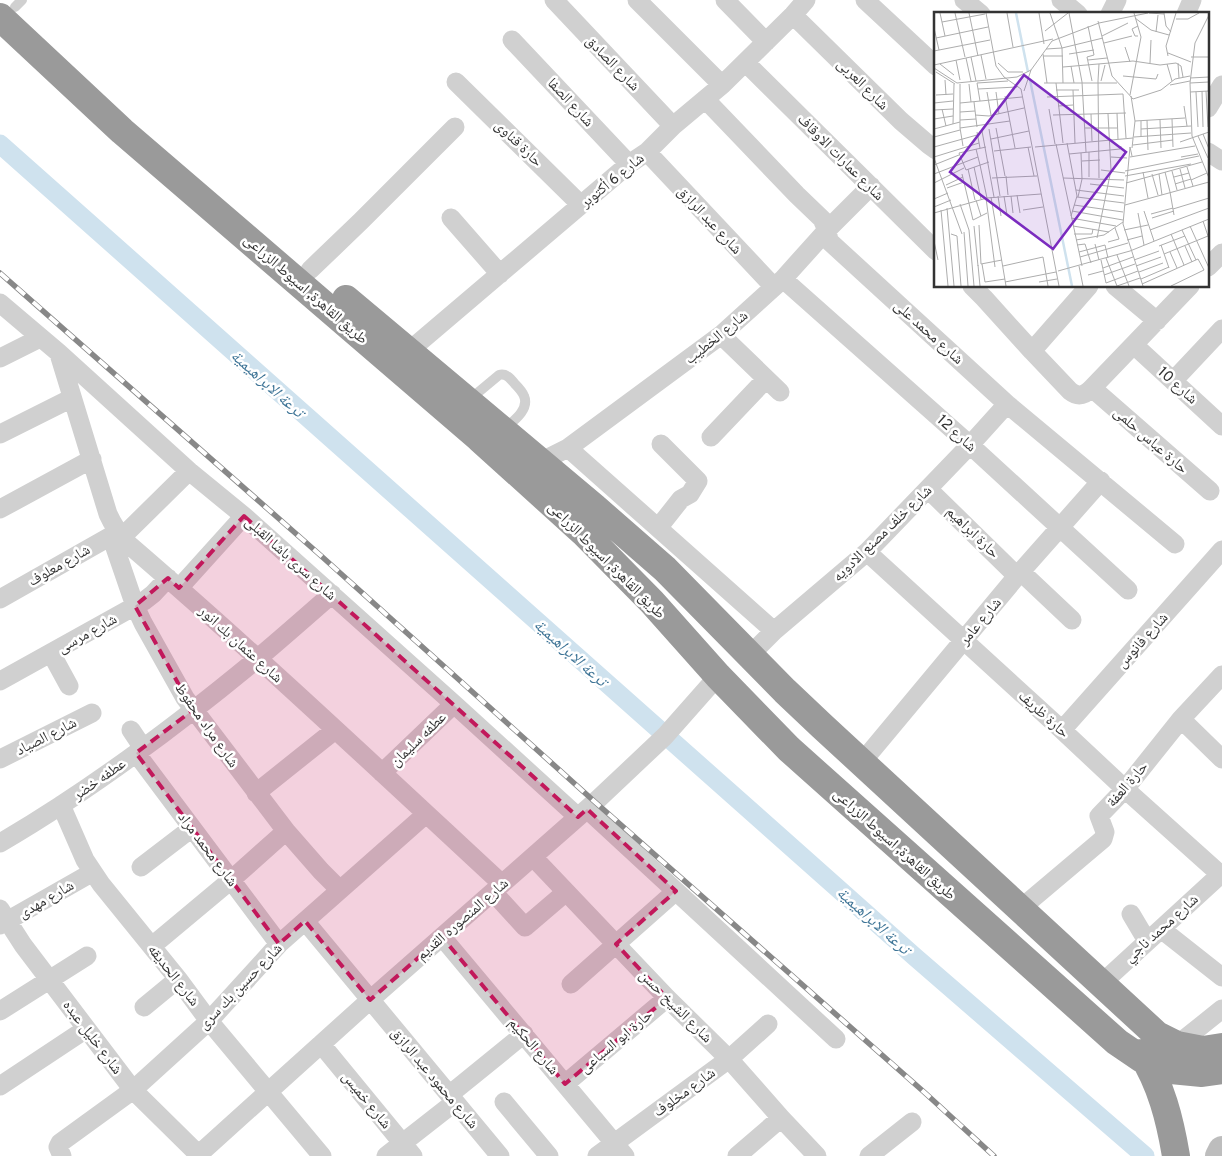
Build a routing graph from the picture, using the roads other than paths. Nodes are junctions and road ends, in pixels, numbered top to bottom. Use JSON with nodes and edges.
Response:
{"nodes":[{"id":1,"x":554,"y":0,"type":"edge"},
{"id":2,"x":637,"y":0,"type":"edge"},
{"id":3,"x":725,"y":0,"type":"edge"},
{"id":4,"x":866,"y":0,"type":"edge"},
{"id":5,"x":964,"y":0,"type":"edge"},
{"id":6,"x":1117,"y":0,"type":"edge"},
{"id":7,"x":1192,"y":0,"type":"edge"},
{"id":8,"x":1063,"y":1,"type":"edge"},
{"id":9,"x":801,"y":4,"type":"edge"},
{"id":10,"x":11,"y":6,"type":"edge"},
{"id":11,"x":979,"y":12,"type":"edge"},
{"id":12,"x":1076,"y":12,"type":"edge"},
{"id":13,"x":1111,"y":12,"type":"edge"},
{"id":14,"x":1187,"y":12,"type":"edge"},
{"id":15,"x":512,"y":40,"type":"dead end"},
{"id":16,"x":766,"y":42,"type":"junction"},
{"id":17,"x":746,"y":63,"type":"junction"},
{"id":18,"x":934,"y":64,"type":"edge"},
{"id":19,"x":456,"y":82,"type":"dead end"},
{"id":20,"x":722,"y":85,"type":"junction"},
{"id":21,"x":1222,"y":85,"type":"edge"},
{"id":22,"x":705,"y":99,"type":"junction"},
{"id":23,"x":1210,"y":105,"type":"edge"},
{"id":24,"x":673,"y":126,"type":"junction"},
{"id":25,"x":455,"y":127,"type":"dead end"},
{"id":26,"x":933,"y":144,"type":"edge"},
{"id":27,"x":647,"y":152,"type":"junction"},
{"id":28,"x":1210,"y":153,"type":"edge"},
{"id":29,"x":1222,"y":161,"type":"edge"},
{"id":30,"x":629,"y":164,"type":"junction"},
{"id":31,"x":871,"y":186,"type":"junction"},
{"id":32,"x":581,"y":205,"type":"junction"},
{"id":33,"x":451,"y":218,"type":"dead end"},
{"id":34,"x":827,"y":230,"type":"junction"},
{"id":35,"x":934,"y":249,"type":"edge"},
{"id":36,"x":1222,"y":253,"type":"edge"},
{"id":37,"x":1210,"y":266,"type":"edge"},
{"id":38,"x":310,"y":270,"type":"junction"},
{"id":39,"x":500,"y":274,"type":"junction"},
{"id":40,"x":778,"y":283,"type":"junction"},
{"id":41,"x":1087,"y":288,"type":"edge"},
{"id":42,"x":1117,"y":288,"type":"edge"},
{"id":43,"x":1188,"y":288,"type":"edge"},
{"id":44,"x":983,"y":290,"type":"edge"},
{"id":45,"x":0,"y":303,"type":"edge"},
{"id":46,"x":1157,"y":321,"type":"junction"},
{"id":47,"x":1222,"y":329,"type":"edge"},
{"id":48,"x":721,"y":336,"type":"junction"},
{"id":49,"x":40,"y":338,"type":"junction"},
{"id":50,"x":1134,"y":345,"type":"junction"},
{"id":51,"x":409,"y":351,"type":"junction"},
{"id":52,"x":1032,"y":351,"type":"junction"},
{"id":53,"x":59,"y":353,"type":"junction"},
{"id":54,"x":0,"y":358,"type":"edge"},
{"id":55,"x":766,"y":379,"type":"junction"},
{"id":56,"x":1173,"y":381,"type":"junction"},
{"id":57,"x":1092,"y":388,"type":"junction"},
{"id":58,"x":780,"y":392,"type":"dead end"},
{"id":59,"x":72,"y":398,"type":"junction"},
{"id":60,"x":468,"y":401,"type":"junction"},
{"id":61,"x":1007,"y":404,"type":"junction"},
{"id":62,"x":1222,"y":426,"type":"edge"},
{"id":63,"x":502,"y":431,"type":"junction"},
{"id":64,"x":0,"y":434,"type":"edge"},
{"id":65,"x":711,"y":437,"type":"dead end"},
{"id":66,"x":660,"y":444,"type":"dead end"},
{"id":67,"x":970,"y":446,"type":"junction"},
{"id":68,"x":568,"y":448,"type":"junction"},
{"id":69,"x":92,"y":459,"type":"junction"},
{"id":70,"x":540,"y":462,"type":"junction"},
{"id":71,"x":189,"y":471,"type":"junction"},
{"id":72,"x":1101,"y":481,"type":"junction"},
{"id":73,"x":928,"y":489,"type":"junction"},
{"id":74,"x":1210,"y":491,"type":"dead end"},
{"id":75,"x":0,"y":509,"type":"edge"},
{"id":76,"x":244,"y":516,"type":"junction"},
{"id":77,"x":658,"y":528,"type":"junction"},
{"id":78,"x":1060,"y":528,"type":"junction"},
{"id":79,"x":117,"y":535,"type":"junction"},
{"id":80,"x":1175,"y":544,"type":"dead end"},
{"id":81,"x":1222,"y":550,"type":"edge"},
{"id":82,"x":867,"y":552,"type":"junction"},
{"id":83,"x":1019,"y":574,"type":"junction"},
{"id":84,"x":174,"y":583,"type":"junction"},
{"id":85,"x":1128,"y":590,"type":"dead end"},
{"id":86,"x":332,"y":594,"type":"junction"},
{"id":87,"x":0,"y":599,"type":"edge"},
{"id":88,"x":135,"y":606,"type":"junction"},
{"id":89,"x":1072,"y":620,"type":"dead end"},
{"id":90,"x":774,"y":631,"type":"junction"},
{"id":91,"x":963,"y":640,"type":"junction"},
{"id":92,"x":51,"y":653,"type":"junction"},
{"id":93,"x":258,"y":659,"type":"junction"},
{"id":94,"x":734,"y":665,"type":"junction"},
{"id":95,"x":1222,"y":676,"type":"edge"},
{"id":96,"x":0,"y":681,"type":"edge"},
{"id":97,"x":69,"y":686,"type":"dead end"},
{"id":98,"x":454,"y":704,"type":"junction"},
{"id":99,"x":193,"y":710,"type":"junction"},
{"id":100,"x":92,"y":713,"type":"dead end"},
{"id":101,"x":1180,"y":719,"type":"junction"},
{"id":102,"x":131,"y":730,"type":"dead end"},
{"id":103,"x":335,"y":730,"type":"junction"},
{"id":104,"x":1062,"y":730,"type":"junction"},
{"id":105,"x":139,"y":750,"type":"junction"},
{"id":106,"x":0,"y":759,"type":"edge"},
{"id":107,"x":1222,"y":759,"type":"edge"},
{"id":108,"x":862,"y":762,"type":"junction"},
{"id":109,"x":382,"y":773,"type":"junction"},
{"id":110,"x":1125,"y":789,"type":"junction"},
{"id":111,"x":256,"y":793,"type":"junction"},
{"id":112,"x":61,"y":805,"type":"junction"},
{"id":113,"x":583,"y":813,"type":"junction"},
{"id":114,"x":426,"y":814,"type":"junction"},
{"id":115,"x":192,"y":828,"type":"junction"},
{"id":116,"x":286,"y":831,"type":"junction"},
{"id":117,"x":0,"y":843,"type":"edge"},
{"id":118,"x":532,"y":857,"type":"junction"},
{"id":119,"x":141,"y":867,"type":"dead end"},
{"id":120,"x":92,"y":872,"type":"junction"},
{"id":121,"x":1221,"y":874,"type":"edge"},
{"id":122,"x":231,"y":880,"type":"junction"},
{"id":123,"x":498,"y":888,"type":"junction"},
{"id":124,"x":340,"y":890,"type":"junction"},
{"id":125,"x":676,"y":891,"type":"junction"},
{"id":126,"x":566,"y":892,"type":"junction"},
{"id":127,"x":1020,"y":909,"type":"junction"},
{"id":128,"x":1131,"y":914,"type":"dead end"},
{"id":129,"x":2,"y":918,"type":"edge"},
{"id":130,"x":305,"y":921,"type":"junction"},
{"id":131,"x":1154,"y":935,"type":"junction"},
{"id":132,"x":442,"y":937,"type":"junction"},
{"id":133,"x":280,"y":944,"type":"junction"},
{"id":134,"x":616,"y":944,"type":"junction"},
{"id":135,"x":152,"y":946,"type":"junction"},
{"id":136,"x":87,"y":956,"type":"dead end"},
{"id":137,"x":1222,"y":977,"type":"edge"},
{"id":138,"x":49,"y":979,"type":"junction"},
{"id":139,"x":178,"y":979,"type":"junction"},
{"id":140,"x":570,"y":984,"type":"dead end"},
{"id":141,"x":1101,"y":984,"type":"junction"},
{"id":142,"x":667,"y":998,"type":"junction"},
{"id":143,"x":370,"y":1000,"type":"junction"},
{"id":144,"x":144,"y":1007,"type":"dead end"},
{"id":145,"x":1222,"y":1009,"type":"edge"},
{"id":146,"x":0,"y":1010,"type":"edge"},
{"id":147,"x":209,"y":1021,"type":"junction"},
{"id":148,"x":768,"y":1024,"type":"dead end"},
{"id":149,"x":86,"y":1029,"type":"junction"},
{"id":150,"x":524,"y":1034,"type":"junction"},
{"id":151,"x":836,"y":1039,"type":"dead end"},
{"id":152,"x":321,"y":1044,"type":"junction"},
{"id":153,"x":1177,"y":1045,"type":"junction"},
{"id":154,"x":1222,"y":1047,"type":"edge"},
{"id":155,"x":729,"y":1059,"type":"junction"},
{"id":156,"x":1222,"y":1070,"type":"edge"},
{"id":157,"x":565,"y":1084,"type":"junction"},
{"id":158,"x":0,"y":1086,"type":"edge"},
{"id":159,"x":133,"y":1090,"type":"junction"},
{"id":160,"x":269,"y":1091,"type":"junction"},
{"id":161,"x":452,"y":1098,"type":"junction"},
{"id":162,"x":504,"y":1102,"type":"dead end"},
{"id":163,"x":781,"y":1118,"type":"junction"},
{"id":164,"x":912,"y":1122,"type":"dead end"},
{"id":165,"x":620,"y":1149,"type":"edge"},
{"id":166,"x":407,"y":1150,"type":"edge"},
{"id":167,"x":1222,"y":1150,"type":"edge"},
{"id":168,"x":62,"y":1156,"type":"edge"},
{"id":169,"x":199,"y":1156,"type":"edge"},
{"id":170,"x":322,"y":1156,"type":"edge"},
{"id":171,"x":386,"y":1156,"type":"edge"},
{"id":172,"x":500,"y":1156,"type":"edge"},
{"id":173,"x":549,"y":1156,"type":"edge"},
{"id":174,"x":597,"y":1156,"type":"edge"},
{"id":175,"x":737,"y":1156,"type":"edge"},
{"id":176,"x":818,"y":1156,"type":"edge"},
{"id":177,"x":869,"y":1156,"type":"edge"},
{"id":178,"x":1176,"y":1156,"type":"edge"},
{"id":179,"x":1219,"y":1156,"type":"edge"}],
"edges":[{"from":1,"to":24,"type":"street","name":"شارع الصادق"},
{"from":2,"to":20,"type":"street"},
{"from":3,"to":16,"type":"street"},
{"from":4,"to":18,"type":"street"},
{"from":5,"to":11,"type":"street"},
{"from":6,"to":13,"type":"street"},
{"from":7,"to":14,"type":"street"},
{"from":8,"to":12,"type":"street"},
{"from":9,"to":16,"type":"street","name":"شارع 6 أكتوبر"},
{"from":9,"to":26,"type":"street","name":"شارع العربى"},
{"from":10,"to":38,"type":"highway","name":"طريق القاهرة, اسيوط الزراعى"},
{"from":10,"to":94,"type":"highway","name":"طريق القاهرة, اسيوط الزراعى"},
{"from":15,"to":30,"type":"street","name":"شارع الصفا"},
{"from":16,"to":17,"type":"street","name":"شارع 6 أكتوبر"},
{"from":17,"to":20,"type":"street","name":"شارع 6 أكتوبر"},
{"from":17,"to":31,"type":"street","name":"شارع عمارات الاوقاف"},
{"from":19,"to":32,"type":"street","name":"حارة قناوى"},
{"from":20,"to":22,"type":"street","name":"شارع 6 أكتوبر"},
{"from":21,"to":23,"type":"street"},
{"from":22,"to":24,"type":"street","name":"شارع 6 أكتوبر"},
{"from":22,"to":34,"type":"street","name":"شارع محمد على"},
{"from":24,"to":27,"type":"street","name":"شارع 6 أكتوبر"},
{"from":25,"to":38,"type":"street"},
{"from":27,"to":30,"type":"street","name":"شارع 6 أكتوبر"},
{"from":27,"to":40,"type":"street","name":"شارع عبد الرازق"},
{"from":28,"to":29,"type":"street"},
{"from":30,"to":32,"type":"street","name":"شارع 6 أكتوبر"},
{"from":31,"to":34,"type":"street","name":"شارع الخطيب"},
{"from":31,"to":35,"type":"street","name":"شارع عمارات الاوقاف"},
{"from":32,"to":39,"type":"street","name":"شارع 6 أكتوبر"},
{"from":33,"to":39,"type":"street"},
{"from":34,"to":40,"type":"street","name":"شارع الخطيب"},
{"from":34,"to":61,"type":"street","name":"شارع محمد على"},
{"from":36,"to":37,"type":"street"},
{"from":38,"to":51,"type":"highway","name":"طريق القاهرة, اسيوط الزراعى"},
{"from":39,"to":51,"type":"street","name":"شارع 6 أكتوبر"},
{"from":40,"to":48,"type":"street","name":"شارع الخطيب"},
{"from":40,"to":67,"type":"street","name":"شارع 12"},
{"from":41,"to":52,"type":"street"},
{"from":42,"to":46,"type":"street"},
{"from":43,"to":46,"type":"street"},
{"from":44,"to":52,"type":"street"},
{"from":45,"to":49,"type":"street","name":"شارع سرى باشا القبلى"},
{"from":46,"to":50,"type":"street"},
{"from":47,"to":56,"type":"street"},
{"from":48,"to":55,"type":"street"},
{"from":48,"to":68,"type":"street","name":"شارع الخطيب"},
{"from":49,"to":53,"type":"street","name":"شارع سرى باشا القبلى"},
{"from":49,"to":54,"type":"street"},
{"from":50,"to":56,"type":"street","name":"شارع 10"},
{"from":50,"to":57,"type":"street"},
{"from":51,"to":60,"type":"highway","name":"طريق القاهرة, اسيوط الزراعى"},
{"from":52,"to":57,"type":"street"},
{"from":53,"to":59,"type":"street","name":"شارع عثمان بك انور"},
{"from":53,"to":71,"type":"street","name":"شارع سرى باشا القبلى"},
{"from":55,"to":58,"type":"street"},
{"from":55,"to":65,"type":"street"},
{"from":56,"to":62,"type":"street","name":"شارع 10"},
{"from":57,"to":74,"type":"street","name":"حارة عباس حلمى"},
{"from":59,"to":64,"type":"street"},
{"from":59,"to":69,"type":"street","name":"شارع عثمان بك انور"},
{"from":60,"to":63,"type":"highway","name":"طريق القاهرة, اسيوط الزراعى"},
{"from":60,"to":63,"type":"lane"},
{"from":61,"to":67,"type":"street","name":"شارع خلف مصنع الادويه"},
{"from":61,"to":72,"type":"street","name":"شارع محمد على"},
{"from":63,"to":70,"type":"highway","name":"طريق القاهرة, اسيوط الزراعى"},
{"from":66,"to":77,"type":"street"},
{"from":67,"to":73,"type":"street","name":"شارع خلف مصنع الادويه"},
{"from":67,"to":78,"type":"street","name":"شارع 12"},
{"from":68,"to":70,"type":"street","name":"شارع الخطيب"},
{"from":68,"to":77,"type":"street"},
{"from":69,"to":75,"type":"street"},
{"from":69,"to":79,"type":"street","name":"شارع عثمان بك انور"},
{"from":70,"to":94,"type":"highway","name":"طريق القاهرة, اسيوط الزراعى"},
{"from":71,"to":76,"type":"street","name":"شارع سرى باشا القبلى"},
{"from":71,"to":79,"type":"street","name":"شارع معلوف"},
{"from":72,"to":78,"type":"street","name":"شارع عامر"},
{"from":72,"to":80,"type":"street","name":"شارع محمد على"},
{"from":73,"to":82,"type":"street","name":"شارع خلف مصنع الادويه"},
{"from":73,"to":83,"type":"street","name":"حارة ابراهيم"},
{"from":76,"to":84,"type":"street","name":"شارع مرسى"},
{"from":76,"to":86,"type":"street","name":"شارع سرى باشا القبلى"},
{"from":77,"to":90,"type":"street"},
{"from":78,"to":83,"type":"street","name":"شارع عامر"},
{"from":78,"to":85,"type":"street","name":"شارع 12"},
{"from":79,"to":84,"type":"street","name":"شارع عثمان بك انور"},
{"from":79,"to":87,"type":"street","name":"شارع معلوف"},
{"from":79,"to":88,"type":"street","name":"شارع مراد محفوظ"},
{"from":81,"to":104,"type":"street","name":"شارع فانوس"},
{"from":82,"to":90,"type":"street","name":"شارع خلف مصنع الادويه"},
{"from":82,"to":91,"type":"street","name":"حارة ظريف"},
{"from":83,"to":89,"type":"street","name":"حارة ابراهيم"},
{"from":83,"to":91,"type":"street","name":"شارع عامر"},
{"from":84,"to":88,"type":"street","name":"شارع مرسى"},
{"from":84,"to":93,"type":"street","name":"شارع عثمان بك انور"},
{"from":86,"to":93,"type":"street","name":"عطفه خضر"},
{"from":86,"to":98,"type":"street","name":"شارع سرى باشا القبلى"},
{"from":88,"to":92,"type":"street","name":"شارع مرسى"},
{"from":88,"to":99,"type":"street","name":"شارع مراد محفوظ"},
{"from":90,"to":94,"type":"street","name":"شارع خلف مصنع الادويه"},
{"from":91,"to":104,"type":"street","name":"حارة ظريف"},
{"from":91,"to":108,"type":"street","name":"شارع عامر"},
{"from":92,"to":96,"type":"street","name":"شارع مرسى"},
{"from":92,"to":97,"type":"street"},
{"from":93,"to":99,"type":"street","name":"عطفه خضر"},
{"from":93,"to":103,"type":"street","name":"شارع عثمان بك انور"},
{"from":94,"to":108,"type":"highway","name":"طريق القاهرة, اسيوط الزراعى"},
{"from":94,"to":113,"type":"street","name":"شارع المنصوره القديم"},
{"from":94,"to":156,"type":"highway","name":"طريق القاهرة, اسيوط الزراعى"},
{"from":94,"to":178,"type":"highway"},
{"from":95,"to":101,"type":"street","name":"حارة العفة"},
{"from":98,"to":109,"type":"street","name":"عطفه سليمان"},
{"from":98,"to":113,"type":"street","name":"شارع سرى باشا القبلى"},
{"from":99,"to":105,"type":"street","name":"عطفه خضر"},
{"from":99,"to":111,"type":"street","name":"شارع مراد محفوظ"},
{"from":100,"to":106,"type":"street","name":"شارع الصياد"},
{"from":101,"to":107,"type":"street"},
{"from":101,"to":110,"type":"street","name":"حارة العفة"},
{"from":102,"to":105,"type":"street","name":"شارع محمد مراد"},
{"from":103,"to":109,"type":"street","name":"شارع عثمان بك انور"},
{"from":103,"to":111,"type":"street"},
{"from":104,"to":110,"type":"street","name":"حارة ظريف"},
{"from":105,"to":112,"type":"street","name":"عطفه خضر"},
{"from":105,"to":115,"type":"street","name":"شارع محمد مراد"},
{"from":108,"to":127,"type":"highway","name":"طريق القاهرة, اسيوط الزراعى"},
{"from":109,"to":114,"type":"street","name":"شارع عثمان بك انور"},
{"from":110,"to":121,"type":"street","name":"حارة ظريف"},
{"from":110,"to":127,"type":"street","name":"حارة العفة"},
{"from":111,"to":116,"type":"street","name":"شارع مراد محفوظ"},
{"from":112,"to":117,"type":"street","name":"عطفه خضر"},
{"from":112,"to":120,"type":"street","name":"شارع الحديقه"},
{"from":113,"to":118,"type":"street","name":"شارع المنصوره القديم"},
{"from":113,"to":125,"type":"street","name":"شارع سرى باشا القبلى"},
{"from":114,"to":123,"type":"street","name":"شارع عثمان بك انور"},
{"from":114,"to":124,"type":"street","name":"شارع حسين بك سرى"},
{"from":115,"to":119,"type":"street"},
{"from":115,"to":122,"type":"street","name":"شارع محمد مراد"},
{"from":116,"to":122,"type":"street"},
{"from":116,"to":124,"type":"street","name":"شارع مراد محفوظ"},
{"from":118,"to":123,"type":"street","name":"شارع المنصوره القديم"},
{"from":118,"to":126,"type":"street","name":"شارع الشيخ حسن"},
{"from":120,"to":129,"type":"street","name":"شارع مهدى"},
{"from":120,"to":135,"type":"street","name":"شارع الحديقه"},
{"from":121,"to":131,"type":"street","name":"شارع محمد ناجي"},
{"from":122,"to":133,"type":"street","name":"شارع محمد مراد"},
{"from":122,"to":135,"type":"street"},
{"from":123,"to":126,"type":"street"},
{"from":123,"to":132,"type":"street","name":"شارع المنصوره القديم"},
{"from":124,"to":130,"type":"street","name":"شارع حسين بك سرى"},
{"from":125,"to":134,"type":"street"},
{"from":125,"to":151,"type":"street","name":"شارع سرى باشا القبلى"},
{"from":126,"to":134,"type":"street","name":"شارع الشيخ حسن"},
{"from":127,"to":141,"type":"highway","name":"طريق القاهرة, اسيوط الزراعى"},
{"from":128,"to":131,"type":"street"},
{"from":129,"to":138,"type":"street","name":"شارع خليل عبده"},
{"from":130,"to":133,"type":"street","name":"شارع حسين بك سرى"},
{"from":130,"to":143,"type":"street","name":"شارع محمود عبد الرازق"},
{"from":131,"to":137,"type":"street"},
{"from":131,"to":141,"type":"street","name":"شارع محمد ناجي"},
{"from":132,"to":143,"type":"street","name":"شارع المنصوره القديم"},
{"from":132,"to":150,"type":"street","name":"شارع الحكيم"},
{"from":133,"to":147,"type":"street","name":"شارع حسين بك سرى"},
{"from":134,"to":140,"type":"street"},
{"from":134,"to":142,"type":"street","name":"شارع الشيخ حسن"},
{"from":135,"to":139,"type":"street","name":"شارع الحديقه"},
{"from":136,"to":138,"type":"street"},
{"from":138,"to":146,"type":"street"},
{"from":138,"to":149,"type":"street","name":"شارع خليل عبده"},
{"from":139,"to":144,"type":"street"},
{"from":139,"to":147,"type":"street","name":"شارع الحديقه"},
{"from":141,"to":153,"type":"highway","name":"طريق القاهرة, اسيوط الزراعى"},
{"from":142,"to":155,"type":"street","name":"شارع الشيخ حسن"},
{"from":142,"to":157,"type":"street","name":"حارة ابو السباعى"},
{"from":143,"to":152,"type":"street","name":"شارع المنصوره القديم"},
{"from":143,"to":161,"type":"street","name":"شارع محمود عبد الرازق"},
{"from":145,"to":153,"type":"street"},
{"from":147,"to":159,"type":"street","name":"شارع حسين بك سرى"},
{"from":147,"to":160,"type":"street","name":"شارع الحديقه"},
{"from":148,"to":155,"type":"street","name":"شارع مخلوف"},
{"from":149,"to":158,"type":"street"},
{"from":149,"to":159,"type":"street","name":"شارع خليل عبده"},
{"from":150,"to":157,"type":"street","name":"شارع الحكيم"},
{"from":150,"to":161,"type":"street"},
{"from":152,"to":160,"type":"street","name":"شارع المنصوره القديم"},
{"from":152,"to":166,"type":"street","name":"شارع خميس"},
{"from":153,"to":154,"type":"highway","name":"طريق القاهرة, اسيوط الزراعى"},
{"from":155,"to":163,"type":"street","name":"شارع الشيخ حسن"},
{"from":155,"to":165,"type":"street","name":"شارع مخلوف"},
{"from":157,"to":165,"type":"street","name":"شارع الحكيم"},
{"from":159,"to":168,"type":"street","name":"شارع حسين بك سرى"},
{"from":159,"to":169,"type":"street","name":"شارع خليل عبده"},
{"from":160,"to":169,"type":"street","name":"شارع المنصوره القديم"},
{"from":160,"to":170,"type":"street","name":"شارع الحديقه"},
{"from":161,"to":166,"type":"street"},
{"from":161,"to":172,"type":"street","name":"شارع محمود عبد الرازق"},
{"from":162,"to":173,"type":"street"},
{"from":163,"to":175,"type":"street"},
{"from":163,"to":176,"type":"street","name":"شارع الشيخ حسن"},
{"from":164,"to":177,"type":"street"},
{"from":165,"to":174,"type":"street","name":"شارع مخلوف"},
{"from":166,"to":171,"type":"street"},
{"from":167,"to":179,"type":"main road"}]}
